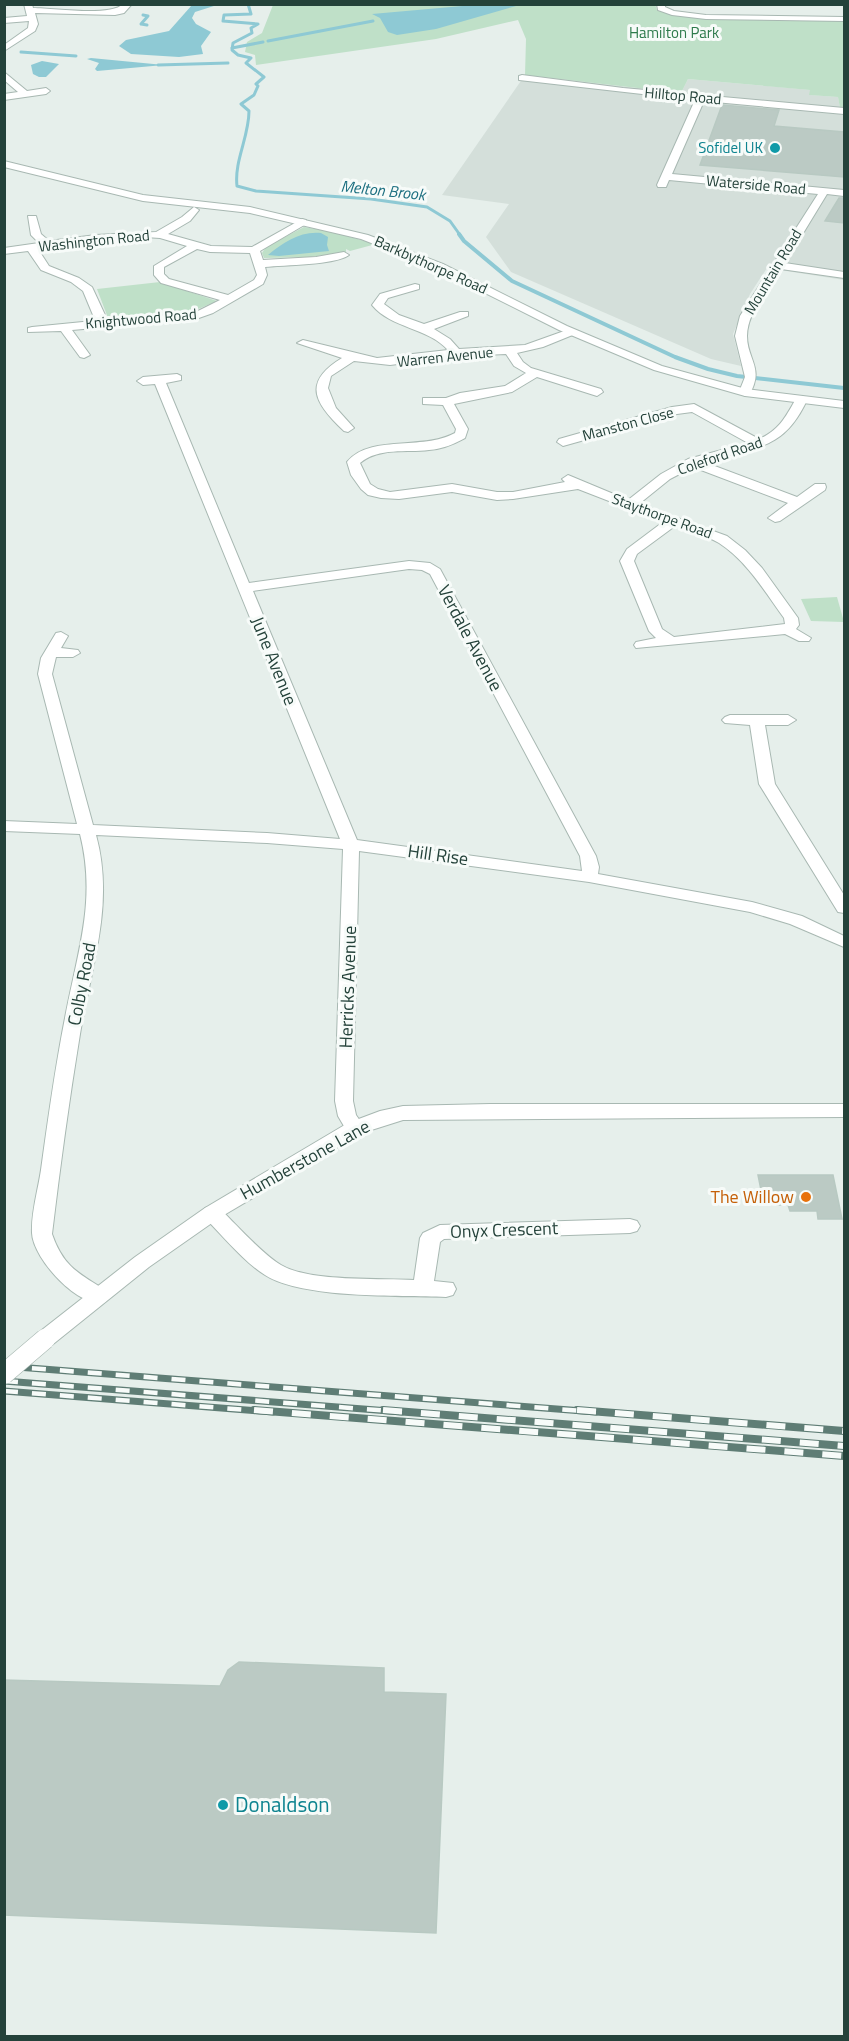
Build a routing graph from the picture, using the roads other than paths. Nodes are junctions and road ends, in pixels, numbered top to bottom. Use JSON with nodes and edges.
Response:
{"nodes":[{"id":1,"x":128,"y":4,"type":"edge"},
{"id":2,"x":661,"y":4,"type":"edge"},
{"id":3,"x":30,"y":11,"type":"edge"},
{"id":4,"x":844,"y":19,"type":"edge"},
{"id":5,"x":4,"y":21,"type":"edge"},
{"id":6,"x":4,"y":49,"type":"edge"},
{"id":7,"x":4,"y":75,"type":"edge"},
{"id":8,"x":522,"y":78,"type":"dead end"},
{"id":9,"x":46,"y":91,"type":"dead end"},
{"id":10,"x":24,"y":93,"type":"junction"},
{"id":11,"x":4,"y":97,"type":"edge"},
{"id":12,"x":701,"y":98,"type":"junction"},
{"id":13,"x":844,"y":111,"type":"edge"},
{"id":14,"x":4,"y":164,"type":"edge"},
{"id":15,"x":824,"y":192,"type":"junction"},
{"id":16,"x":844,"y":194,"type":"edge"},
{"id":17,"x":195,"y":210,"type":"dead end"},
{"id":18,"x":44,"y":216,"type":"dead end"},
{"id":19,"x":302,"y":222,"type":"junction"},
{"id":20,"x":158,"y":235,"type":"junction"},
{"id":21,"x":47,"y":245,"type":"junction"},
{"id":22,"x":196,"y":245,"type":"junction"},
{"id":23,"x":32,"y":248,"type":"junction"},
{"id":24,"x":254,"y":250,"type":"junction"},
{"id":25,"x":4,"y":251,"type":"edge"},
{"id":26,"x":338,"y":258,"type":"dead end"},
{"id":27,"x":258,"y":264,"type":"junction"},
{"id":28,"x":776,"y":265,"type":"junction"},
{"id":29,"x":844,"y":275,"type":"edge"},
{"id":30,"x":415,"y":287,"type":"dead end"},
{"id":31,"x":229,"y":299,"type":"junction"},
{"id":32,"x":467,"y":313,"type":"dead end"},
{"id":33,"x":99,"y":323,"type":"junction"},
{"id":34,"x":65,"y":326,"type":"junction"},
{"id":35,"x":426,"y":328,"type":"junction"},
{"id":36,"x":32,"y":330,"type":"dead end"},
{"id":37,"x":571,"y":332,"type":"junction"},
{"id":38,"x":308,"y":346,"type":"dead end"},
{"id":39,"x":510,"y":350,"type":"junction"},
{"id":40,"x":77,"y":352,"type":"dead end"},
{"id":41,"x":456,"y":352,"type":"junction"},
{"id":42,"x":352,"y":357,"type":"junction"},
{"id":43,"x":534,"y":373,"type":"junction"},
{"id":44,"x":177,"y":378,"type":"dead end"},
{"id":45,"x":159,"y":380,"type":"junction"},
{"id":46,"x":143,"y":381,"type":"dead end"},
{"id":47,"x":748,"y":384,"type":"junction"},
{"id":48,"x":597,"y":392,"type":"dead end"},
{"id":49,"x":801,"y":400,"type":"junction"},
{"id":50,"x":427,"y":401,"type":"dead end"},
{"id":51,"x":447,"y":402,"type":"junction"},
{"id":52,"x":344,"y":405,"type":"dead end"},
{"id":53,"x":844,"y":405,"type":"edge"},
{"id":54,"x":330,"y":407,"type":"junction"},
{"id":55,"x":348,"y":428,"type":"dead end"},
{"id":56,"x":549,"y":439,"type":"dead end"},
{"id":57,"x":757,"y":443,"type":"junction"},
{"id":58,"x":692,"y":462,"type":"junction"},
{"id":59,"x":559,"y":474,"type":"dead end"},
{"id":60,"x":577,"y":485,"type":"junction"},
{"id":61,"x":820,"y":487,"type":"dead end"},
{"id":62,"x":798,"y":502,"type":"junction"},
{"id":63,"x":629,"y":505,"type":"junction"},
{"id":64,"x":775,"y":518,"type":"dead end"},
{"id":65,"x":673,"y":521,"type":"junction"},
{"id":66,"x":244,"y":588,"type":"junction"},
{"id":67,"x":787,"y":630,"type":"junction"},
{"id":68,"x":61,"y":636,"type":"dead end"},
{"id":69,"x":804,"y":638,"type":"dead end"},
{"id":70,"x":667,"y":640,"type":"junction"},
{"id":71,"x":640,"y":645,"type":"dead end"},
{"id":72,"x":51,"y":652,"type":"junction"},
{"id":73,"x":73,"y":653,"type":"dead end"},
{"id":74,"x":730,"y":720,"type":"dead end"},
{"id":75,"x":757,"y":720,"type":"junction"},
{"id":76,"x":788,"y":720,"type":"dead end"},
{"id":77,"x":4,"y":826,"type":"edge"},
{"id":78,"x":86,"y":828,"type":"junction"},
{"id":79,"x":350,"y":844,"type":"junction"},
{"id":80,"x":589,"y":878,"type":"junction"},
{"id":81,"x":844,"y":908,"type":"edge"},
{"id":82,"x":844,"y":914,"type":"edge"},
{"id":83,"x":819,"y":930,"type":"junction"},
{"id":84,"x":844,"y":942,"type":"edge"},
{"id":85,"x":844,"y":1111,"type":"edge"},
{"id":86,"x":356,"y":1128,"type":"junction"},
{"id":87,"x":212,"y":1213,"type":"junction"},
{"id":88,"x":630,"y":1226,"type":"dead end"},
{"id":89,"x":423,"y":1288,"type":"junction"},
{"id":90,"x":446,"y":1289,"type":"dead end"},
{"id":91,"x":98,"y":1296,"type":"junction"},
{"id":92,"x":4,"y":1374,"type":"edge"}],
"edges":[{"from":1,"to":3,"type":"street"},
{"from":2,"to":4,"type":"street"},
{"from":3,"to":5,"type":"street"},
{"from":3,"to":6,"type":"street"},
{"from":7,"to":10,"type":"street"},
{"from":8,"to":12,"type":"street","name":"Hilltop Road"},
{"from":9,"to":10,"type":"street"},
{"from":10,"to":11,"type":"street"},
{"from":12,"to":13,"type":"street","name":"Hilltop Road"},
{"from":12,"to":15,"type":"street","name":"Waterside Road"},
{"from":14,"to":19,"type":"street","name":"Barkbythorpe Road"},
{"from":15,"to":16,"type":"street","name":"Waterside Road"},
{"from":15,"to":28,"type":"street","name":"Mountain Road"},
{"from":17,"to":20,"type":"street"},
{"from":18,"to":21,"type":"street"},
{"from":19,"to":24,"type":"street"},
{"from":19,"to":37,"type":"street","name":"Barkbythorpe Road"},
{"from":20,"to":21,"type":"street","name":"Washington Road"},
{"from":20,"to":22,"type":"street","name":"Washington Road"},
{"from":21,"to":23,"type":"street","name":"Washington Road"},
{"from":22,"to":24,"type":"street","name":"Washington Road"},
{"from":22,"to":31,"type":"street"},
{"from":23,"to":25,"type":"street","name":"Washington Road"},
{"from":23,"to":33,"type":"street"},
{"from":24,"to":27,"type":"street"},
{"from":26,"to":27,"type":"street"},
{"from":27,"to":31,"type":"street","name":"Knightwood Road"},
{"from":28,"to":29,"type":"street"},
{"from":28,"to":47,"type":"street","name":"Mountain Road"},
{"from":30,"to":35,"type":"street"},
{"from":31,"to":33,"type":"street","name":"Knightwood Road"},
{"from":32,"to":35,"type":"street"},
{"from":33,"to":34,"type":"street","name":"Knightwood Road"},
{"from":34,"to":36,"type":"street","name":"Knightwood Road"},
{"from":34,"to":40,"type":"street"},
{"from":35,"to":41,"type":"street"},
{"from":37,"to":39,"type":"street","name":"Warren Avenue"},
{"from":37,"to":47,"type":"street","name":"Barkbythorpe Road"},
{"from":38,"to":42,"type":"street","name":"Warren Avenue"},
{"from":39,"to":41,"type":"street","name":"Warren Avenue"},
{"from":39,"to":43,"type":"street"},
{"from":41,"to":42,"type":"street","name":"Warren Avenue"},
{"from":42,"to":54,"type":"street"},
{"from":43,"to":48,"type":"street"},
{"from":43,"to":51,"type":"street"},
{"from":44,"to":45,"type":"street"},
{"from":45,"to":46,"type":"street"},
{"from":45,"to":66,"type":"street","name":"June Avenue"},
{"from":47,"to":49,"type":"street","name":"Barkbythorpe Road"},
{"from":49,"to":53,"type":"street","name":"Barkbythorpe Road"},
{"from":49,"to":57,"type":"street","name":"Coleford Road"},
{"from":50,"to":51,"type":"street"},
{"from":51,"to":60,"type":"street"},
{"from":52,"to":54,"type":"street"},
{"from":54,"to":55,"type":"street"},
{"from":56,"to":57,"type":"street","name":"Manston Close"},
{"from":57,"to":58,"type":"street","name":"Coleford Road"},
{"from":58,"to":62,"type":"street"},
{"from":58,"to":63,"type":"street","name":"Coleford Road"},
{"from":59,"to":60,"type":"street","name":"Staythorpe Road"},
{"from":60,"to":63,"type":"street","name":"Staythorpe Road"},
{"from":61,"to":62,"type":"street"},
{"from":62,"to":64,"type":"street"},
{"from":63,"to":65,"type":"street","name":"Staythorpe Road"},
{"from":65,"to":67,"type":"street","name":"Staythorpe Road"},
{"from":65,"to":70,"type":"street"},
{"from":66,"to":79,"type":"street","name":"June Avenue"},
{"from":66,"to":80,"type":"street","name":"Verdale Avenue"},
{"from":67,"to":69,"type":"street"},
{"from":67,"to":70,"type":"street"},
{"from":68,"to":72,"type":"street","name":"Colby Road"},
{"from":70,"to":71,"type":"street"},
{"from":72,"to":73,"type":"street"},
{"from":72,"to":78,"type":"street","name":"Colby Road"},
{"from":74,"to":75,"type":"street"},
{"from":75,"to":76,"type":"street"},
{"from":75,"to":81,"type":"street"},
{"from":77,"to":78,"type":"street","name":"Hill Rise"},
{"from":78,"to":79,"type":"street","name":"Hill Rise"},
{"from":78,"to":91,"type":"street","name":"Colby Road"},
{"from":79,"to":80,"type":"street","name":"Hill Rise"},
{"from":79,"to":86,"type":"street","name":"Herricks Avenue"},
{"from":80,"to":83,"type":"street","name":"Hill Rise"},
{"from":82,"to":83,"type":"street"},
{"from":83,"to":84,"type":"street","name":"Hill Rise"},
{"from":85,"to":86,"type":"street","name":"Humberstone Lane"},
{"from":86,"to":87,"type":"street","name":"Humberstone Lane"},
{"from":87,"to":89,"type":"street"},
{"from":87,"to":91,"type":"street","name":"Humberstone Lane"},
{"from":88,"to":89,"type":"street","name":"Onyx Crescent"},
{"from":89,"to":90,"type":"street"},
{"from":91,"to":92,"type":"street","name":"Humberstone Lane","bridge":true}]}
